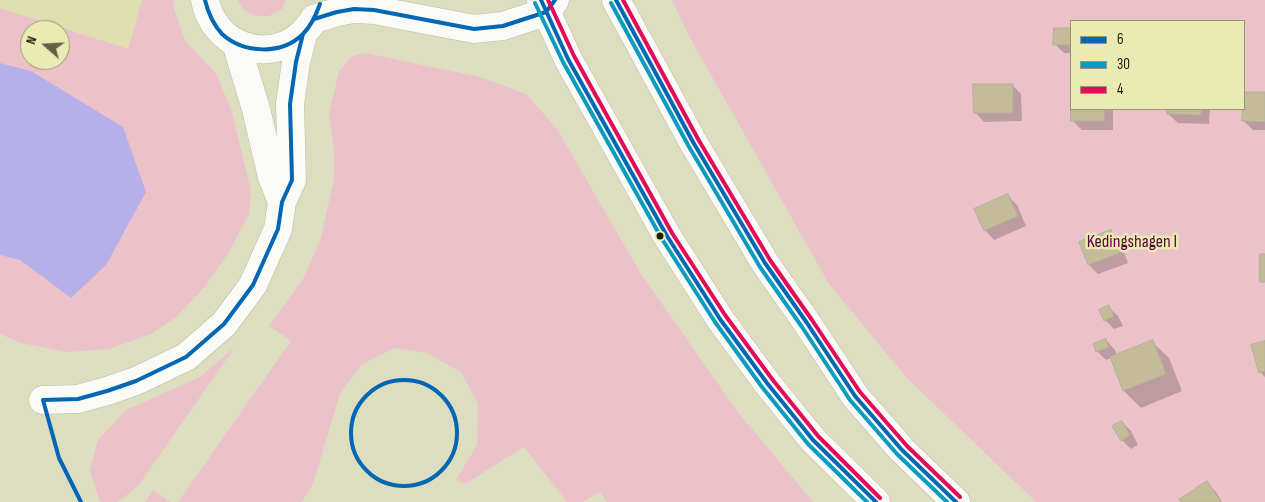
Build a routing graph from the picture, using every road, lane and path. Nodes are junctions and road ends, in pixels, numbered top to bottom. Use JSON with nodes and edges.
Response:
{"nodes":[{"id":1,"x":205,"y":0,"type":"edge"},
{"id":2,"x":616,"y":0,"type":"edge"},
{"id":3,"x":547,"y":4,"type":"edge"},
{"id":4,"x":313,"y":18,"type":"edge"},
{"id":5,"x":236,"y":43,"type":"junction"},
{"id":6,"x":282,"y":202,"type":"junction"},
{"id":7,"x":43,"y":400,"type":"dead end"},
{"id":8,"x":876,"y":502,"type":"edge"},
{"id":9,"x":956,"y":502,"type":"edge"}],
"edges":[{"from":1,"to":5,"type":"main road"},
{"from":2,"to":9,"type":"main road"},
{"from":3,"to":4,"type":"main road"},
{"from":3,"to":8,"type":"main road"},
{"from":4,"to":5,"type":"main road"},
{"from":4,"to":6,"type":"main road"},
{"from":5,"to":6,"type":"main road"},
{"from":6,"to":7,"type":"main road"}]}
